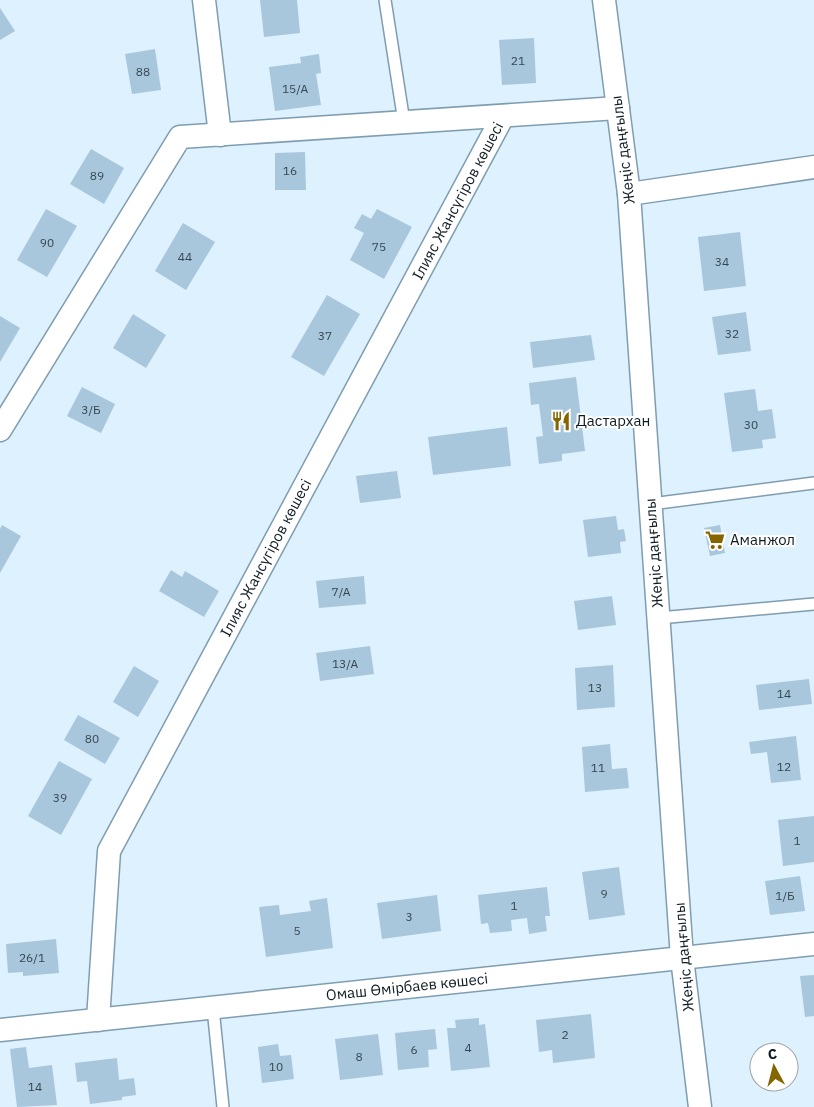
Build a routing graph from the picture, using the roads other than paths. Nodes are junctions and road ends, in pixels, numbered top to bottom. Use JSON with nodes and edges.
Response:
{"nodes":[{"id":1,"x":204,"y":0,"type":"edge"},
{"id":2,"x":385,"y":0,"type":"edge"},
{"id":3,"x":604,"y":0,"type":"edge"},
{"id":4,"x":618,"y":108,"type":"junction"},
{"id":5,"x":503,"y":116,"type":"junction"},
{"id":6,"x":404,"y":122,"type":"junction"},
{"id":7,"x":220,"y":135,"type":"junction"},
{"id":8,"x":814,"y":167,"type":"edge"},
{"id":9,"x":630,"y":194,"type":"junction"},
{"id":10,"x":0,"y":430,"type":"edge"},
{"id":11,"x":814,"y":483,"type":"edge"},
{"id":12,"x":651,"y":504,"type":"junction"},
{"id":13,"x":814,"y":604,"type":"edge"},
{"id":14,"x":659,"y":618,"type":"junction"},
{"id":15,"x":814,"y":944,"type":"edge"},
{"id":16,"x":682,"y":958,"type":"junction"},
{"id":17,"x":213,"y":1008,"type":"junction"},
{"id":18,"x":98,"y":1020,"type":"junction"},
{"id":19,"x":0,"y":1030,"type":"edge"},
{"id":20,"x":223,"y":1107,"type":"edge"},
{"id":21,"x":700,"y":1107,"type":"edge"}],
"edges":[{"from":1,"to":7,"type":"street"},
{"from":2,"to":6,"type":"lane"},
{"from":3,"to":4,"type":"street","name":"Жеңіс даңғылы"},
{"from":4,"to":5,"type":"street","name":"Ілияс Жансүгіров көшесі"},
{"from":4,"to":9,"type":"street","name":"Жеңіс даңғылы"},
{"from":5,"to":6,"type":"street","name":"Ілияс Жансүгіров көшесі"},
{"from":5,"to":18,"type":"street","name":"Ілияс Жансүгіров көшесі"},
{"from":6,"to":7,"type":"street","name":"Ілияс Жансүгіров көшесі"},
{"from":7,"to":10,"type":"street","name":"Ілияс Жансүгіров көшесі"},
{"from":8,"to":9,"type":"street"},
{"from":9,"to":12,"type":"street","name":"Жеңіс даңғылы"},
{"from":11,"to":12,"type":"lane"},
{"from":12,"to":14,"type":"street","name":"Жеңіс даңғылы"},
{"from":13,"to":14,"type":"lane"},
{"from":14,"to":16,"type":"street","name":"Жеңіс даңғылы"},
{"from":15,"to":16,"type":"street","name":"Омаш Өмірбаев көшесі"},
{"from":16,"to":17,"type":"street","name":"Омаш Өмірбаев көшесі"},
{"from":16,"to":21,"type":"street","name":"Жеңіс даңғылы"},
{"from":17,"to":18,"type":"street","name":"Омаш Өмірбаев көшесі"},
{"from":17,"to":20,"type":"lane"},
{"from":18,"to":19,"type":"street","name":"Омаш Өмірбаев көшесі"}]}
